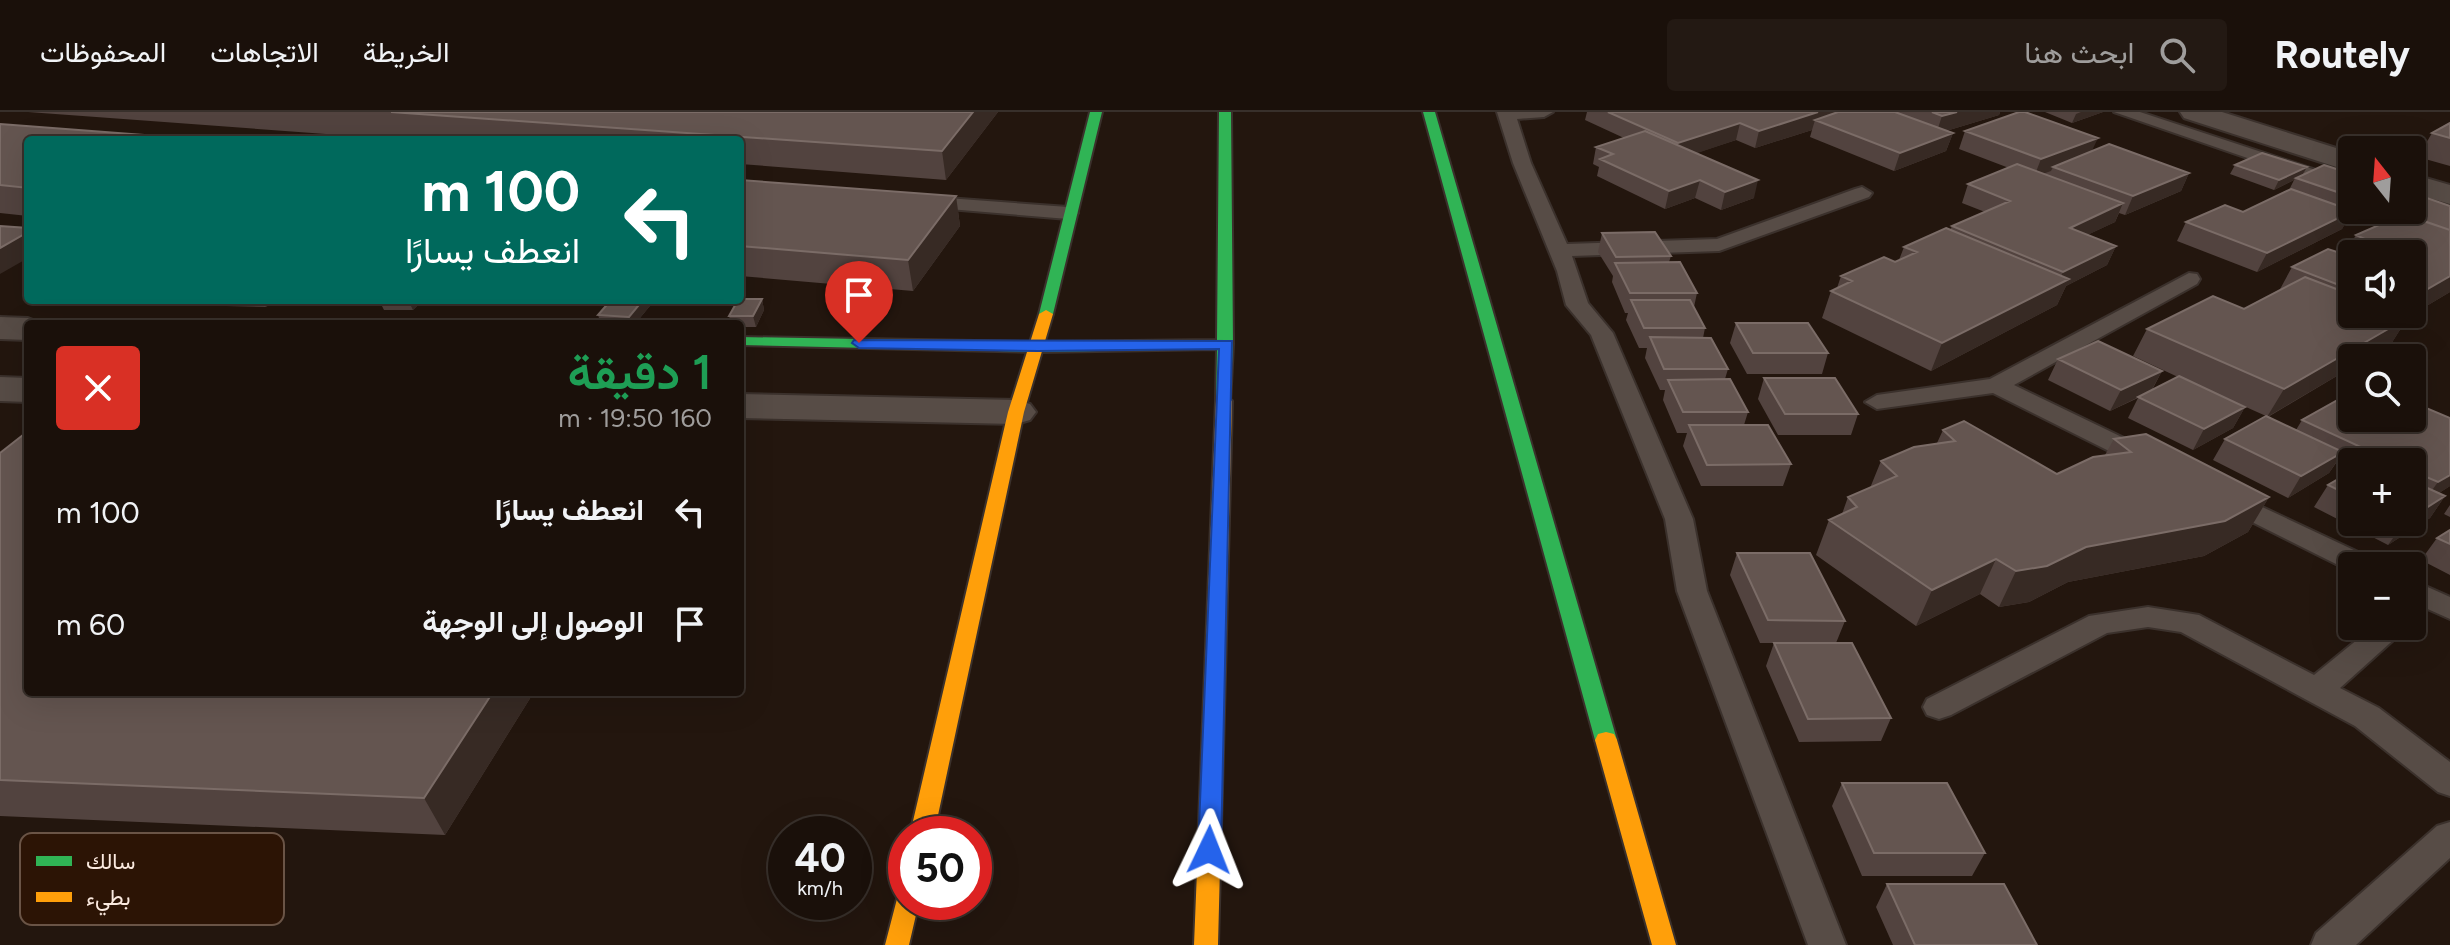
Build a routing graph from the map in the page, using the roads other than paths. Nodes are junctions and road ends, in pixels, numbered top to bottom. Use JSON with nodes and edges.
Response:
{"nodes":[{"id":1,"x":1096,"y":112,"type":"edge"},
{"id":2,"x":1225,"y":112,"type":"edge"},
{"id":3,"x":1429,"y":112,"type":"edge"},
{"id":4,"x":1544,"y":112,"type":"edge"},
{"id":5,"x":2123,"y":112,"type":"edge"},
{"id":6,"x":2194,"y":112,"type":"edge"},
{"id":7,"x":1506,"y":113,"type":"edge"},
{"id":8,"x":2338,"y":158,"type":"edge"},
{"id":9,"x":2338,"y":183,"type":"edge"},
{"id":10,"x":2426,"y":187,"type":"edge"},
{"id":11,"x":1862,"y":193,"type":"dead end"},
{"id":12,"x":2450,"y":195,"type":"edge"},
{"id":13,"x":896,"y":200,"type":"edge"},
{"id":14,"x":1068,"y":213,"type":"junction"},
{"id":15,"x":1559,"y":250,"type":"junction"},
{"id":16,"x":2189,"y":279,"type":"dead end"},
{"id":17,"x":0,"y":328,"type":"edge"},
{"id":18,"x":24,"y":329,"type":"edge"},
{"id":19,"x":744,"y":341,"type":"edge"},
{"id":20,"x":1226,"y":344,"type":"junction"},
{"id":21,"x":1038,"y":347,"type":"junction"},
{"id":22,"x":1996,"y":385,"type":"junction"},
{"id":23,"x":0,"y":389,"type":"edge"},
{"id":24,"x":24,"y":390,"type":"edge"},
{"id":25,"x":1877,"y":402,"type":"dead end"},
{"id":26,"x":744,"y":406,"type":"edge"},
{"id":27,"x":1016,"y":412,"type":"junction"},
{"id":28,"x":2165,"y":469,"type":"edge"},
{"id":29,"x":2208,"y":489,"type":"edge"},
{"id":30,"x":2338,"y":554,"type":"edge"},
{"id":31,"x":2377,"y":640,"type":"edge"},
{"id":32,"x":2317,"y":690,"type":"junction"},
{"id":33,"x":1939,"y":707,"type":"dead end"},
{"id":34,"x":2450,"y":783,"type":"edge"},
{"id":35,"x":926,"y":816,"type":"edge"},
{"id":36,"x":2450,"y":836,"type":"edge"},
{"id":37,"x":903,"y":920,"type":"edge"},
{"id":38,"x":897,"y":945,"type":"edge"},
{"id":39,"x":1206,"y":945,"type":"edge"},
{"id":40,"x":1664,"y":945,"type":"edge"},
{"id":41,"x":1827,"y":945,"type":"edge"},
{"id":42,"x":2330,"y":945,"type":"edge"}],
"edges":[{"from":1,"to":14,"type":"main road"},
{"from":2,"to":20,"type":"main road"},
{"from":3,"to":40,"type":"main road"},
{"from":4,"to":7,"type":"lane"},
{"from":5,"to":9,"type":"lane"},
{"from":6,"to":8,"type":"street"},
{"from":7,"to":15,"type":"lane"},
{"from":10,"to":12,"type":"street"},
{"from":11,"to":15,"type":"lane"},
{"from":13,"to":14,"type":"lane"},
{"from":14,"to":21,"type":"main road"},
{"from":15,"to":41,"type":"lane"},
{"from":16,"to":22,"type":"lane"},
{"from":17,"to":18,"type":"street"},
{"from":19,"to":21,"type":"main road"},
{"from":20,"to":21,"type":"main road"},
{"from":20,"to":39,"type":"main road"},
{"from":21,"to":27,"type":"main road"},
{"from":22,"to":25,"type":"lane"},
{"from":22,"to":28,"type":"lane"},
{"from":23,"to":24,"type":"street"},
{"from":26,"to":27,"type":"street"},
{"from":27,"to":35,"type":"main road"},
{"from":29,"to":30,"type":"lane"},
{"from":31,"to":32,"type":"lane"},
{"from":32,"to":33,"type":"lane"},
{"from":32,"to":34,"type":"lane"},
{"from":36,"to":42,"type":"lane"},
{"from":37,"to":38,"type":"main road"}]}
